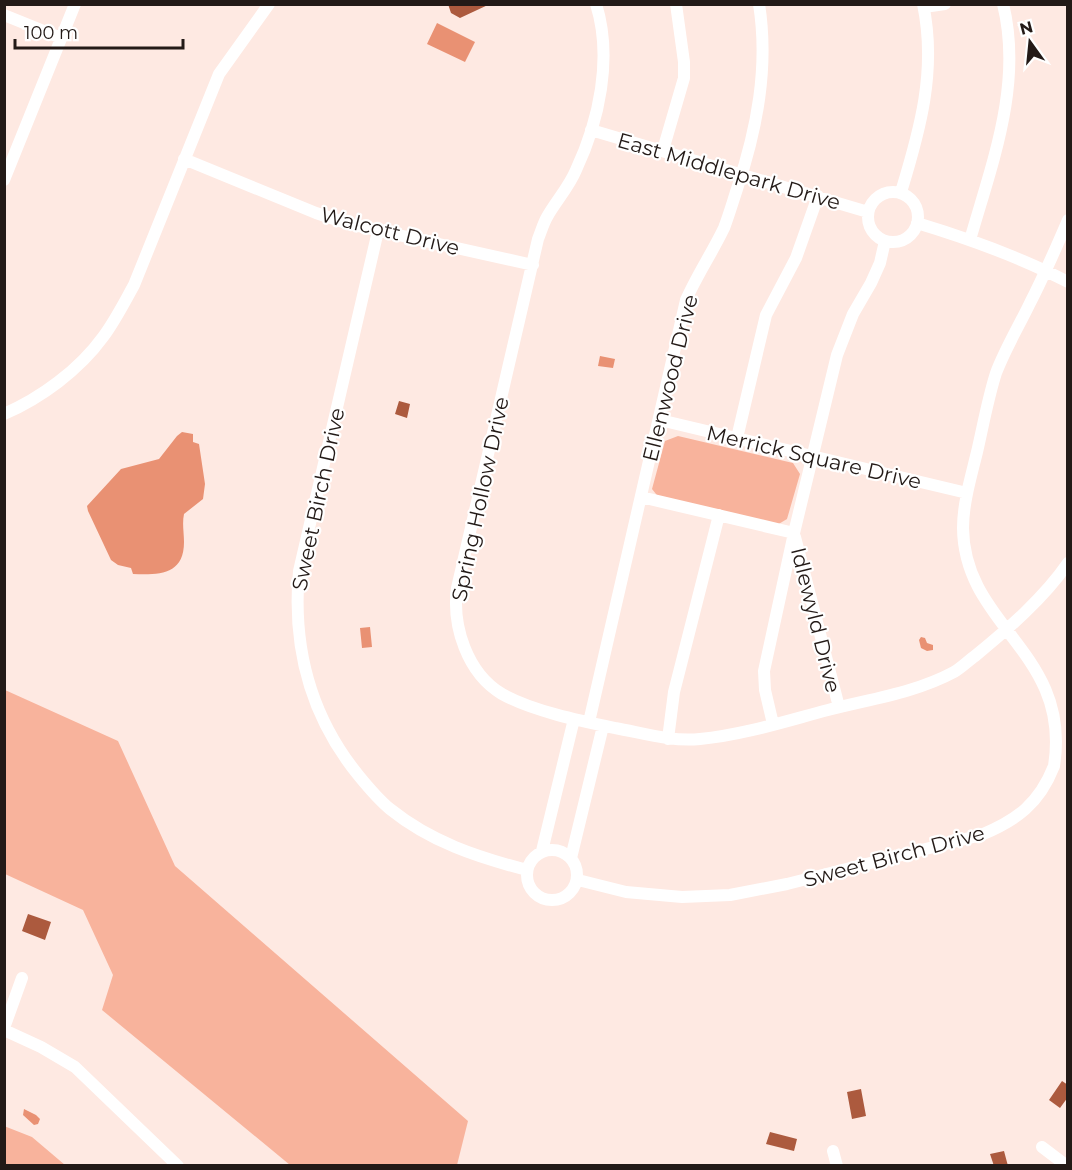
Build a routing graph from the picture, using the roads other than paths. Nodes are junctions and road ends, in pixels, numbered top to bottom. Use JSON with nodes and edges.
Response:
{"nodes":[{"id":1,"x":75,"y":4,"type":"edge"},
{"id":2,"x":269,"y":4,"type":"edge"},
{"id":3,"x":596,"y":4,"type":"edge"},
{"id":4,"x":676,"y":4,"type":"edge"},
{"id":5,"x":759,"y":4,"type":"edge"},
{"id":6,"x":945,"y":4,"type":"edge"},
{"id":7,"x":1003,"y":4,"type":"edge"},
{"id":8,"x":923,"y":6,"type":"edge"},
{"id":9,"x":4,"y":15,"type":"edge"},
{"id":10,"x":61,"y":38,"type":"junction"},
{"id":11,"x":591,"y":130,"type":"junction"},
{"id":12,"x":663,"y":150,"type":"junction"},
{"id":13,"x":184,"y":159,"type":"junction"},
{"id":14,"x":742,"y":174,"type":"junction"},
{"id":15,"x":4,"y":180,"type":"edge"},
{"id":16,"x":901,"y":192,"type":"junction"},
{"id":17,"x":818,"y":196,"type":"junction"},
{"id":18,"x":868,"y":212,"type":"junction"},
{"id":19,"x":1068,"y":220,"type":"edge"},
{"id":20,"x":917,"y":223,"type":"junction"},
{"id":21,"x":378,"y":231,"type":"junction"},
{"id":22,"x":970,"y":240,"type":"junction"},
{"id":23,"x":885,"y":241,"type":"junction"},
{"id":24,"x":533,"y":265,"type":"junction"},
{"id":25,"x":1046,"y":271,"type":"junction"},
{"id":26,"x":1068,"y":282,"type":"edge"},
{"id":27,"x":4,"y":414,"type":"edge"},
{"id":28,"x":660,"y":420,"type":"junction"},
{"id":29,"x":737,"y":438,"type":"junction"},
{"id":30,"x":814,"y":457,"type":"junction"},
{"id":31,"x":967,"y":493,"type":"junction"},
{"id":32,"x":641,"y":497,"type":"junction"},
{"id":33,"x":719,"y":515,"type":"junction"},
{"id":34,"x":794,"y":533,"type":"junction"},
{"id":35,"x":1068,"y":563,"type":"edge"},
{"id":36,"x":1011,"y":624,"type":"junction"},
{"id":37,"x":839,"y":707,"type":"junction"},
{"id":38,"x":574,"y":719,"type":"junction"},
{"id":39,"x":589,"y":722,"type":"junction"},
{"id":40,"x":773,"y":724,"type":"junction"},
{"id":41,"x":603,"y":726,"type":"junction"},
{"id":42,"x":668,"y":739,"type":"junction"},
{"id":43,"x":542,"y":851,"type":"junction"},
{"id":44,"x":571,"y":858,"type":"junction"},
{"id":45,"x":527,"y":870,"type":"junction"},
{"id":46,"x":578,"y":880,"type":"junction"},
{"id":47,"x":22,"y":978,"type":"dead end"},
{"id":48,"x":4,"y":1029,"type":"edge"},
{"id":49,"x":1042,"y":1147,"type":"dead end"},
{"id":50,"x":833,"y":1151,"type":"dead end"},
{"id":51,"x":178,"y":1166,"type":"edge"},
{"id":52,"x":837,"y":1166,"type":"edge"},
{"id":53,"x":1067,"y":1166,"type":"edge"}],
"edges":[{"from":1,"to":10,"type":"street"},
{"from":2,"to":13,"type":"street"},
{"from":3,"to":11,"type":"street","name":"Spring Hollow Drive"},
{"from":4,"to":12,"type":"street"},
{"from":5,"to":14,"type":"street","name":"Ellenwood Drive"},
{"from":6,"to":8,"type":"street"},
{"from":7,"to":22,"type":"street"},
{"from":8,"to":16,"type":"street"},
{"from":9,"to":10,"type":"street"},
{"from":10,"to":15,"type":"street"},
{"from":11,"to":12,"type":"street","name":"East Middlepark Drive"},
{"from":11,"to":24,"type":"street","name":"Spring Hollow Drive"},
{"from":12,"to":14,"type":"street","name":"East Middlepark Drive"},
{"from":13,"to":21,"type":"street","name":"Walcott Drive"},
{"from":13,"to":27,"type":"street"},
{"from":14,"to":17,"type":"street","name":"East Middlepark Drive"},
{"from":14,"to":28,"type":"street","name":"Ellenwood Drive"},
{"from":16,"to":18,"type":"street"},
{"from":16,"to":20,"type":"street"},
{"from":17,"to":18,"type":"street","name":"East Middlepark Drive"},
{"from":17,"to":29,"type":"street"},
{"from":18,"to":23,"type":"street"},
{"from":19,"to":25,"type":"street","name":"Sweet Birch Drive"},
{"from":20,"to":22,"type":"street"},
{"from":20,"to":23,"type":"street"},
{"from":21,"to":24,"type":"street","name":"Walcott Drive"},
{"from":21,"to":45,"type":"street","name":"Sweet Birch Drive"},
{"from":22,"to":25,"type":"street"},
{"from":23,"to":30,"type":"street","name":"Idlewyld Drive"},
{"from":24,"to":38,"type":"street","name":"Spring Hollow Drive"},
{"from":25,"to":26,"type":"street"},
{"from":25,"to":31,"type":"street","name":"Sweet Birch Drive"},
{"from":28,"to":29,"type":"street","name":"Merrick Square Drive"},
{"from":28,"to":32,"type":"street","name":"Ellenwood Drive"},
{"from":29,"to":30,"type":"street","name":"Merrick Square Drive"},
{"from":30,"to":31,"type":"street","name":"Merrick Square Drive"},
{"from":30,"to":34,"type":"street","name":"Idlewyld Drive"},
{"from":31,"to":36,"type":"street","name":"Sweet Birch Drive"},
{"from":32,"to":33,"type":"street"},
{"from":32,"to":39,"type":"street","name":"Ellenwood Drive"},
{"from":33,"to":34,"type":"street"},
{"from":33,"to":42,"type":"street"},
{"from":34,"to":37,"type":"street","name":"Idlewyld Drive"},
{"from":34,"to":40,"type":"street","name":"Idlewyld Drive"},
{"from":35,"to":36,"type":"street","name":"Spring Hollow Drive"},
{"from":36,"to":37,"type":"street","name":"Spring Hollow Drive"},
{"from":36,"to":46,"type":"street","name":"Sweet Birch Drive"},
{"from":37,"to":40,"type":"street","name":"Spring Hollow Drive"},
{"from":38,"to":39,"type":"street","name":"Spring Hollow Drive"},
{"from":38,"to":43,"type":"street"},
{"from":39,"to":41,"type":"street","name":"Spring Hollow Drive"},
{"from":40,"to":42,"type":"street","name":"Spring Hollow Drive"},
{"from":41,"to":42,"type":"street","name":"Spring Hollow Drive"},
{"from":41,"to":44,"type":"street"},
{"from":43,"to":44,"type":"street"},
{"from":43,"to":45,"type":"street"},
{"from":44,"to":46,"type":"street"},
{"from":45,"to":46,"type":"street"},
{"from":47,"to":48,"type":"street"},
{"from":48,"to":51,"type":"street"},
{"from":49,"to":53,"type":"street"},
{"from":50,"to":52,"type":"street"}]}
